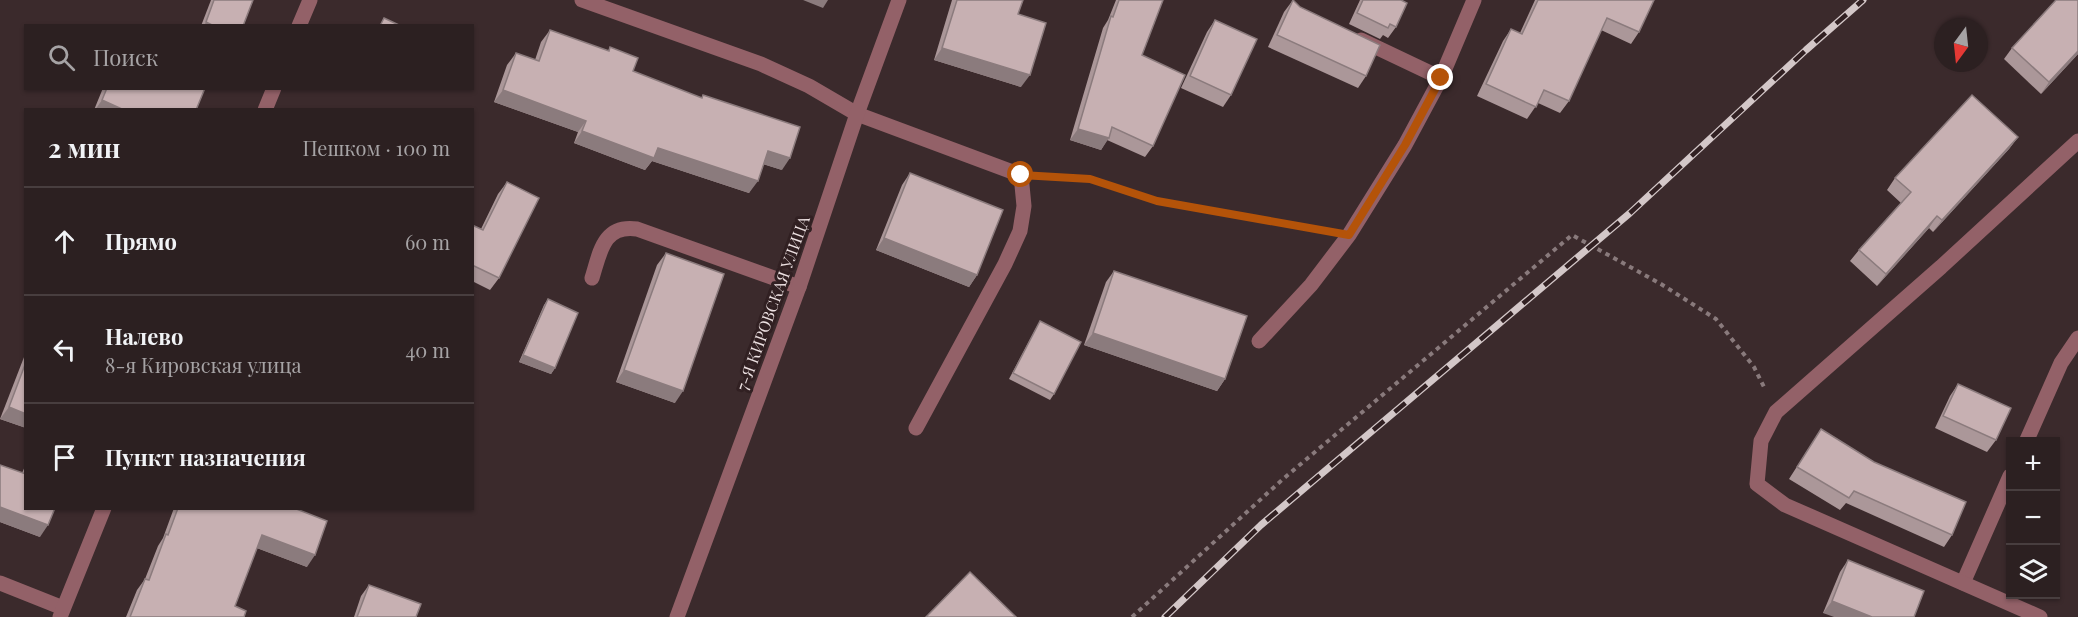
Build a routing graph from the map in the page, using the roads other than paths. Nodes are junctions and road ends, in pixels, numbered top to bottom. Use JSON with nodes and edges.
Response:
{"nodes":[{"id":1,"x":310,"y":0,"type":"edge"},
{"id":2,"x":582,"y":0,"type":"edge"},
{"id":3,"x":899,"y":0,"type":"edge"},
{"id":4,"x":1474,"y":0,"type":"edge"},
{"id":5,"x":300,"y":24,"type":"edge"},
{"id":6,"x":1348,"y":34,"type":"edge"},
{"id":7,"x":1441,"y":78,"type":"junction"},
{"id":8,"x":273,"y":90,"type":"edge"},
{"id":9,"x":266,"y":108,"type":"edge"},
{"id":10,"x":857,"y":114,"type":"junction"},
{"id":11,"x":2078,"y":141,"type":"edge"},
{"id":12,"x":592,"y":278,"type":"dead end"},
{"id":13,"x":799,"y":287,"type":"junction"},
{"id":14,"x":2078,"y":338,"type":"edge"},
{"id":15,"x":1259,"y":341,"type":"dead end"},
{"id":16,"x":915,"y":428,"type":"dead end"},
{"id":17,"x":2028,"y":437,"type":"edge"},
{"id":18,"x":2006,"y":485,"type":"edge"},
{"id":19,"x":103,"y":510,"type":"edge"},
{"id":20,"x":0,"y":583,"type":"edge"},
{"id":21,"x":1963,"y":583,"type":"junction"},
{"id":22,"x":62,"y":612,"type":"edge"},
{"id":23,"x":677,"y":617,"type":"edge"},
{"id":24,"x":2040,"y":617,"type":"edge"}],
"edges":[{"from":1,"to":5,"type":"street"},
{"from":2,"to":10,"type":"street"},
{"from":3,"to":10,"type":"street","name":"7-Я КИРОВСКАЯ УЛИЦА"},
{"from":4,"to":7,"type":"street"},
{"from":6,"to":7,"type":"street"},
{"from":7,"to":15,"type":"street"},
{"from":8,"to":9,"type":"street"},
{"from":10,"to":13,"type":"street","name":"7-Я КИРОВСКАЯ УЛИЦА"},
{"from":10,"to":16,"type":"street"},
{"from":11,"to":21,"type":"street"},
{"from":12,"to":13,"type":"street"},
{"from":13,"to":23,"type":"street","name":"7-Я КИРОВСКАЯ УЛИЦА"},
{"from":14,"to":17,"type":"street"},
{"from":18,"to":21,"type":"street"},
{"from":19,"to":22,"type":"street"},
{"from":20,"to":22,"type":"street"},
{"from":21,"to":24,"type":"street"}]}
